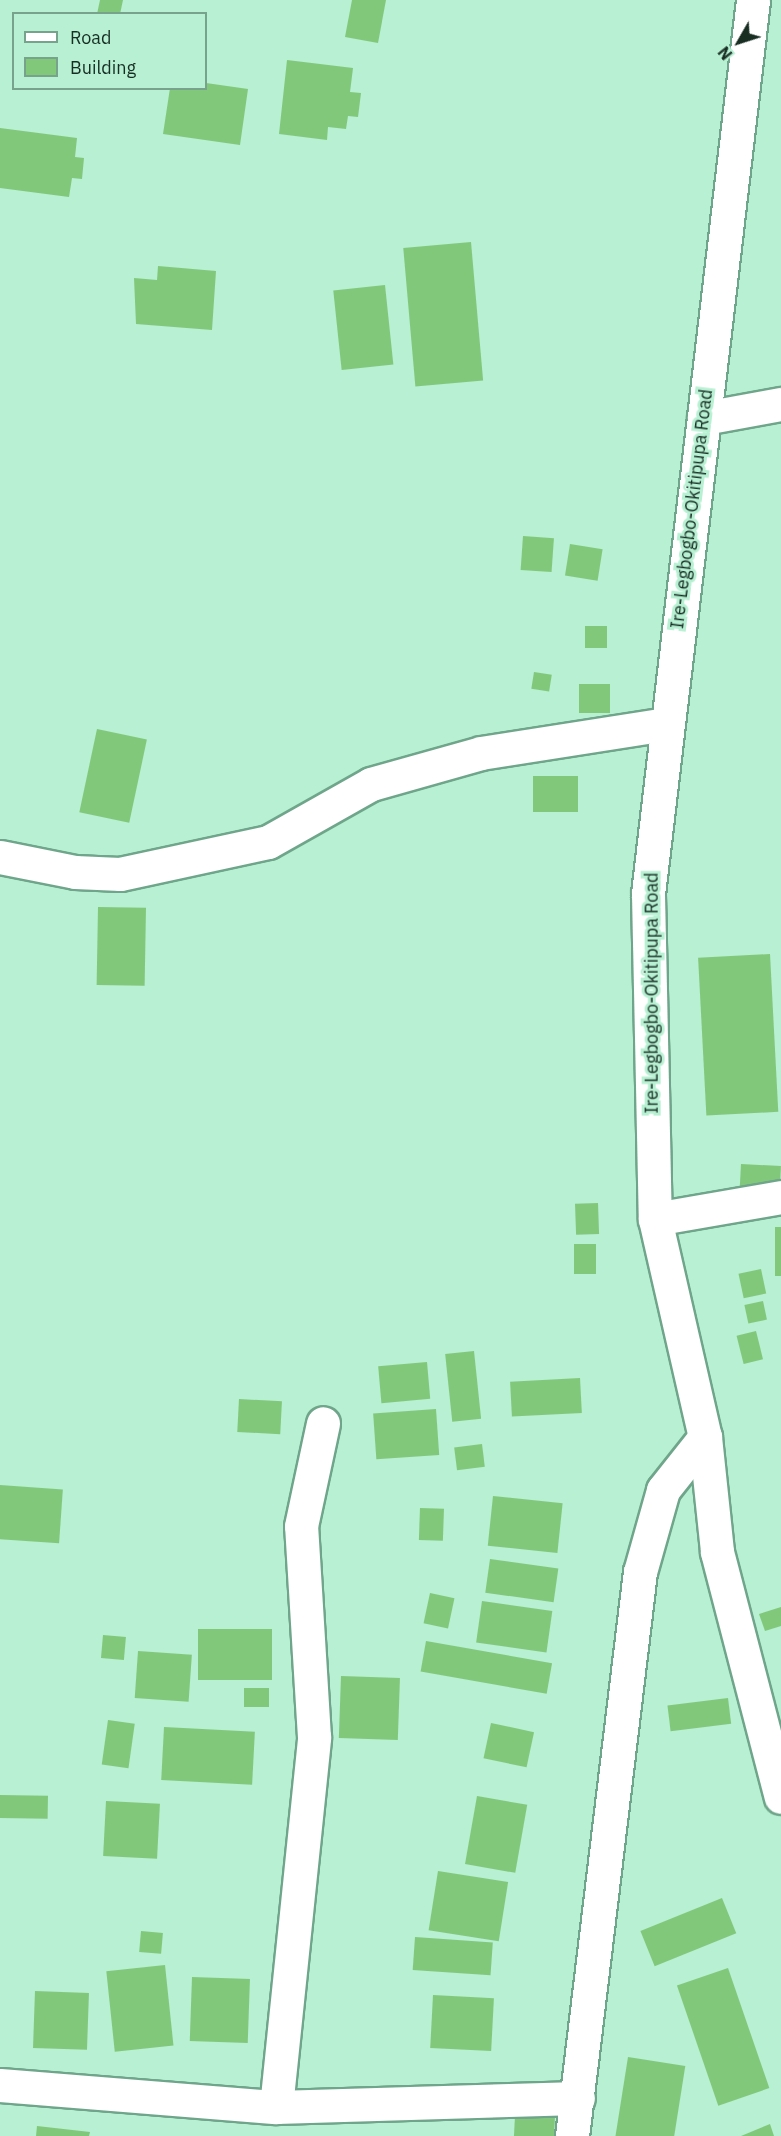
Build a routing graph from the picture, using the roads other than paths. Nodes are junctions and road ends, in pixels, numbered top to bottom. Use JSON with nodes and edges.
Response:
{"nodes":[{"id":1,"x":753,"y":0,"type":"edge"},
{"id":2,"x":781,"y":404,"type":"edge"},
{"id":3,"x":704,"y":418,"type":"junction"},
{"id":4,"x":666,"y":724,"type":"junction"},
{"id":5,"x":0,"y":857,"type":"edge"},
{"id":6,"x":781,"y":1197,"type":"edge"},
{"id":7,"x":655,"y":1219,"type":"junction"},
{"id":8,"x":323,"y":1423,"type":"dead end"},
{"id":9,"x":705,"y":1437,"type":"junction"},
{"id":10,"x":780,"y":1791,"type":"edge"},
{"id":11,"x":0,"y":2085,"type":"edge"},
{"id":12,"x":578,"y":2098,"type":"junction"},
{"id":13,"x":276,"y":2107,"type":"junction"},
{"id":14,"x":572,"y":2136,"type":"edge"}],
"edges":[{"from":1,"to":3,"type":"street","name":"Ire-Legbogbo-Okitipupa Road"},
{"from":2,"to":3,"type":"street"},
{"from":3,"to":4,"type":"street","name":"Ire-Legbogbo-Okitipupa Road"},
{"from":4,"to":5,"type":"street"},
{"from":4,"to":7,"type":"street","name":"Ire-Legbogbo-Okitipupa Road"},
{"from":6,"to":7,"type":"street"},
{"from":7,"to":9,"type":"street","name":"Ire-Legbogbo-Okitipupa Road"},
{"from":8,"to":13,"type":"street"},
{"from":9,"to":10,"type":"street","name":"Ire-Legbogbo-Okitipupa Road"},
{"from":9,"to":12,"type":"street"},
{"from":11,"to":13,"type":"street"},
{"from":12,"to":13,"type":"street"},
{"from":12,"to":14,"type":"street"}]}
